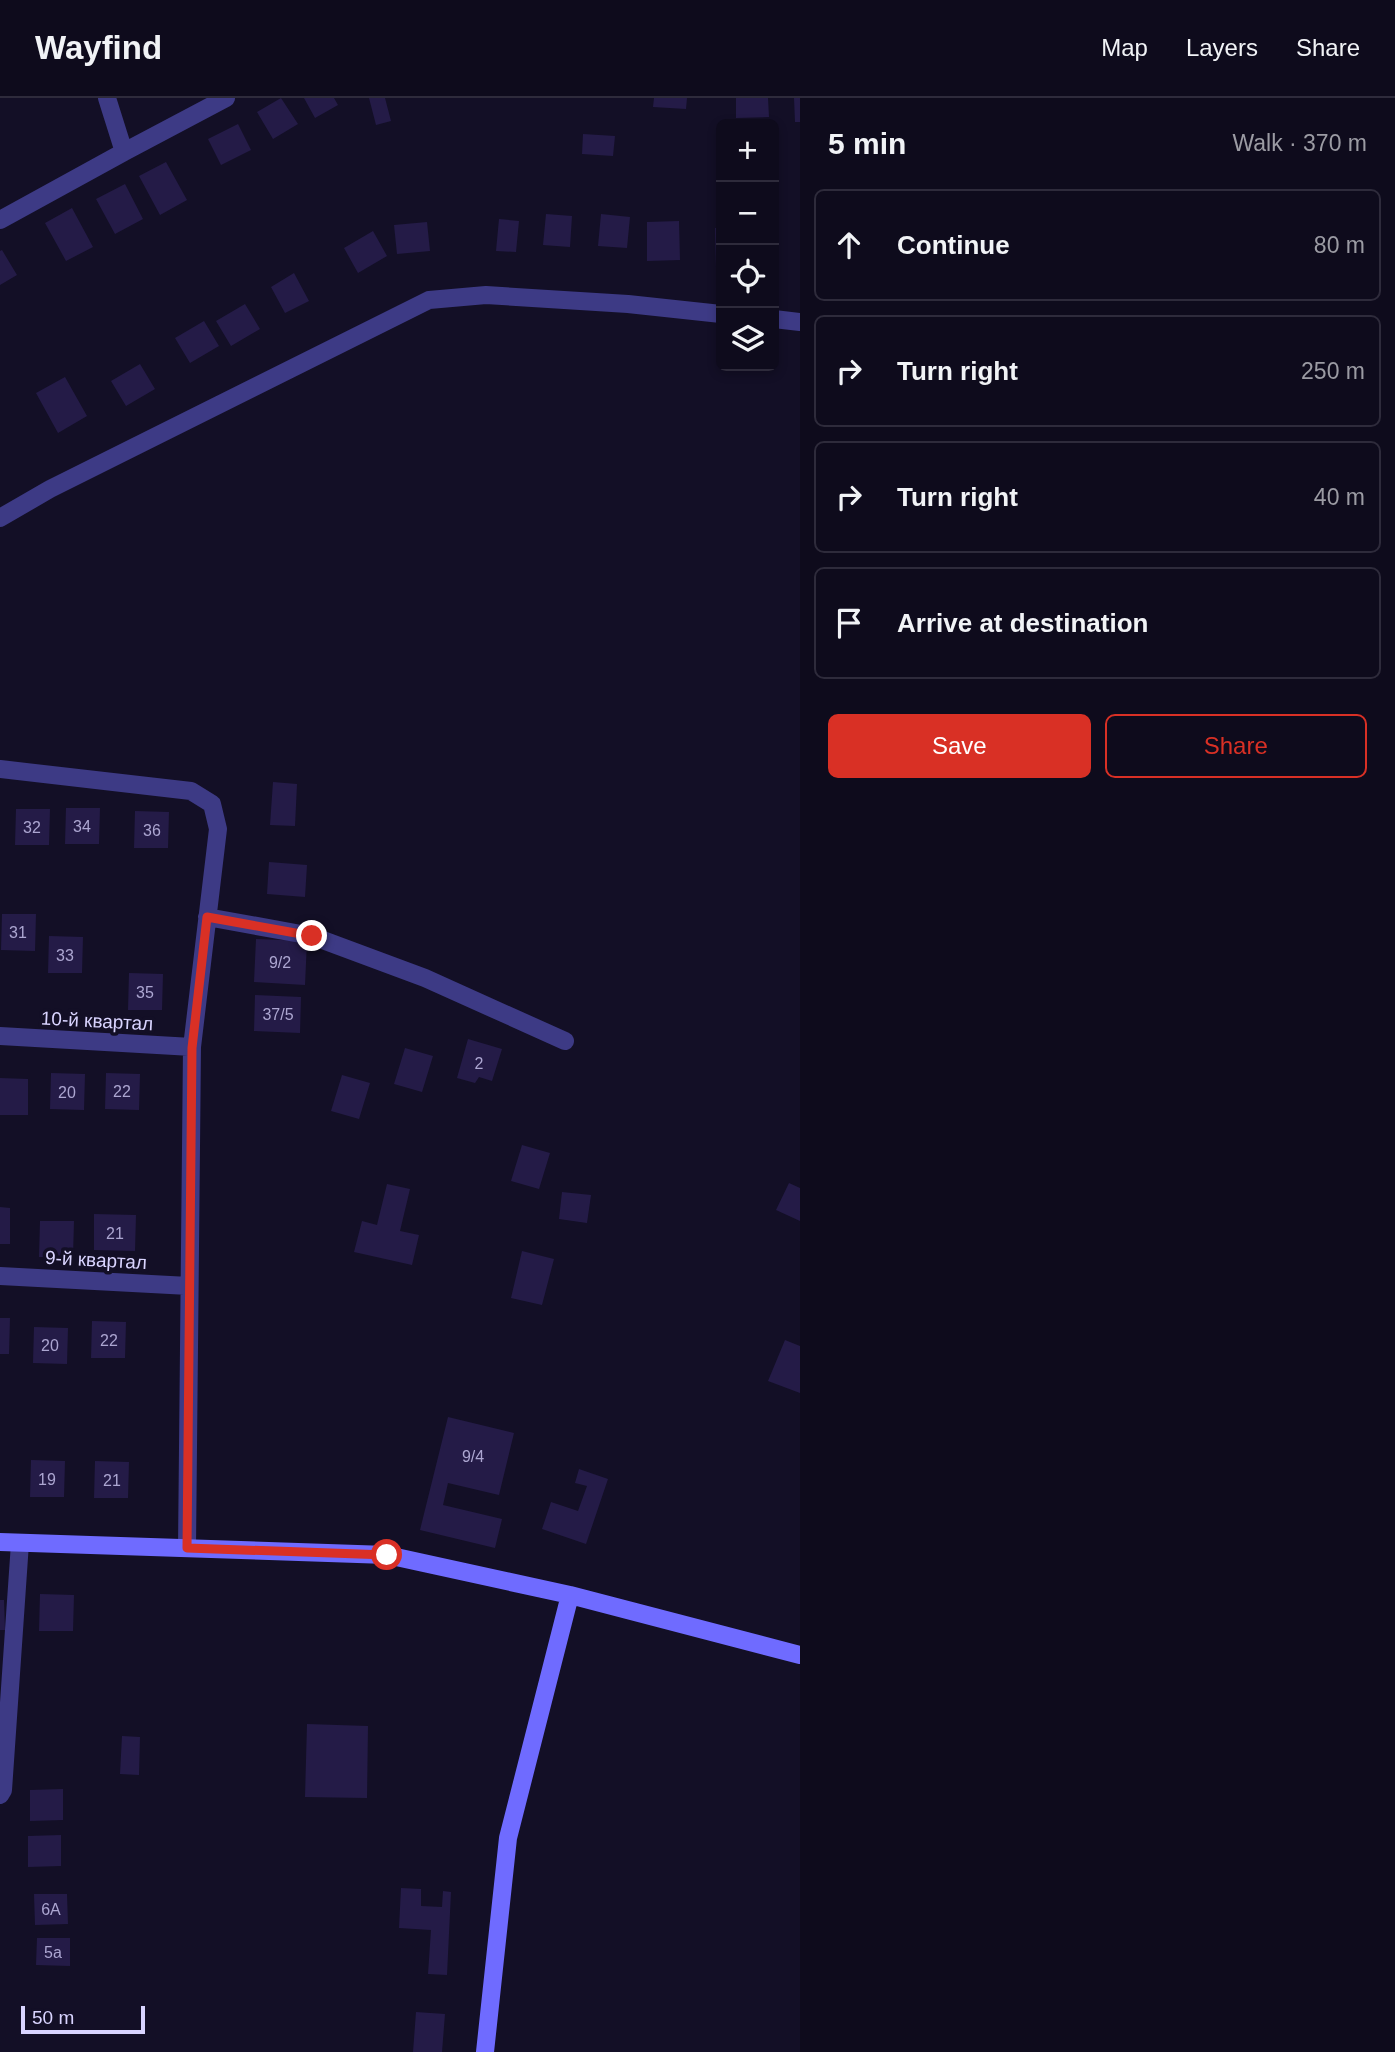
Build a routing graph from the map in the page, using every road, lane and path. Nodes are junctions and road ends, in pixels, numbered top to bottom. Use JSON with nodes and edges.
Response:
{"nodes":[{"id":1,"x":107,"y":98,"type":"edge"},
{"id":2,"x":226,"y":98,"type":"edge"},
{"id":3,"x":124,"y":152,"type":"junction"},
{"id":4,"x":0,"y":220,"type":"edge"},
{"id":5,"x":716,"y":313,"type":"edge"},
{"id":6,"x":779,"y":320,"type":"edge"},
{"id":7,"x":800,"y":322,"type":"edge"},
{"id":8,"x":0,"y":518,"type":"edge"},
{"id":9,"x":0,"y":768,"type":"edge"},
{"id":10,"x":207,"y":917,"type":"junction"},
{"id":11,"x":0,"y":1036,"type":"edge"},
{"id":12,"x":565,"y":1041,"type":"dead end"},
{"id":13,"x":192,"y":1048,"type":"junction"},
{"id":14,"x":0,"y":1276,"type":"edge"},
{"id":15,"x":189,"y":1286,"type":"junction"},
{"id":16,"x":0,"y":1542,"type":"edge"},
{"id":17,"x":20,"y":1543,"type":"junction"},
{"id":18,"x":187,"y":1548,"type":"junction"},
{"id":19,"x":570,"y":1595,"type":"junction"},
{"id":20,"x":800,"y":1655,"type":"edge"},
{"id":21,"x":0,"y":1795,"type":"edge"},
{"id":22,"x":485,"y":2052,"type":"edge"}],
"edges":[{"from":1,"to":3,"type":"street"},
{"from":2,"to":3,"type":"street"},
{"from":3,"to":4,"type":"street"},
{"from":5,"to":8,"type":"street"},
{"from":6,"to":7,"type":"street"},
{"from":9,"to":10,"type":"street"},
{"from":10,"to":12,"type":"street"},
{"from":10,"to":13,"type":"street"},
{"from":11,"to":13,"type":"street","name":"10-й квартал"},
{"from":13,"to":15,"type":"street"},
{"from":14,"to":15,"type":"street","name":"9-й квартал"},
{"from":15,"to":18,"type":"street"},
{"from":16,"to":17,"type":"street"},
{"from":17,"to":18,"type":"street"},
{"from":17,"to":21,"type":"street"},
{"from":18,"to":19,"type":"street"},
{"from":19,"to":20,"type":"street"},
{"from":19,"to":22,"type":"street"}]}
